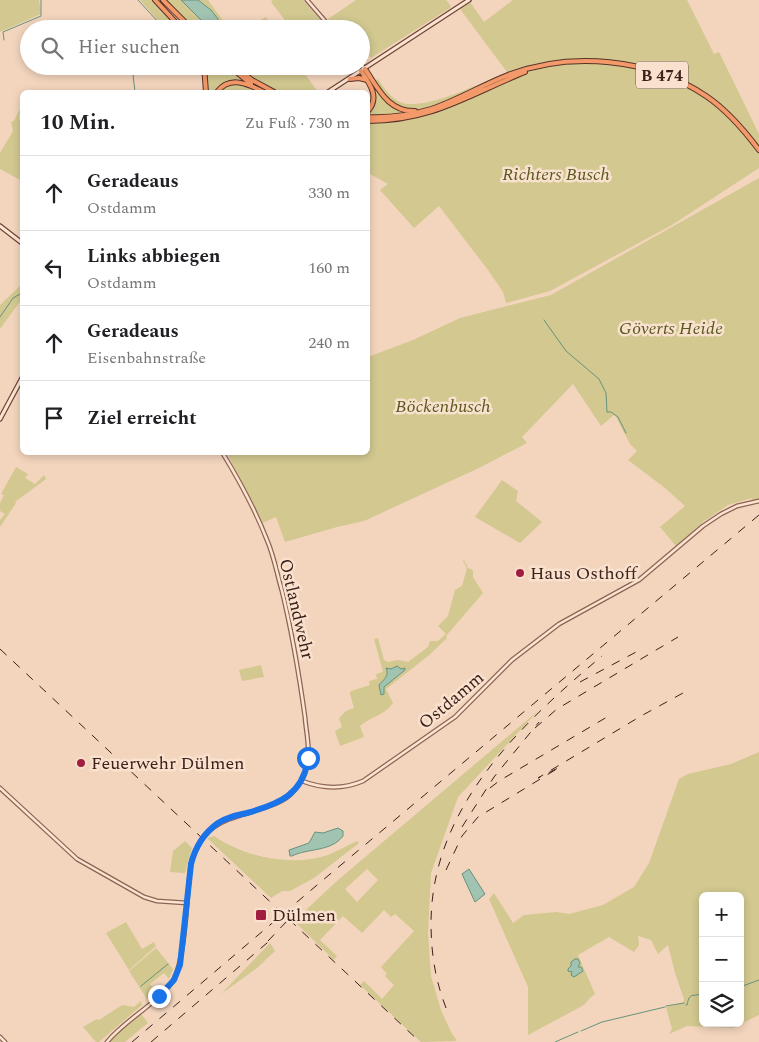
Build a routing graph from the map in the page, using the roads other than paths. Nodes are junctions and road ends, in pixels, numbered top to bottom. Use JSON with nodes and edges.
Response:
{"nodes":[{"id":1,"x":155,"y":0,"type":"edge"},
{"id":2,"x":163,"y":0,"type":"edge"},
{"id":3,"x":307,"y":0,"type":"edge"},
{"id":4,"x":469,"y":0,"type":"edge"},
{"id":5,"x":175,"y":20,"type":"edge"},
{"id":6,"x":183,"y":20,"type":"edge"},
{"id":7,"x":324,"y":20,"type":"edge"},
{"id":8,"x":370,"y":65,"type":"edge"},
{"id":9,"x":538,"y":67,"type":"junction"},
{"id":10,"x":205,"y":75,"type":"edge"},
{"id":11,"x":240,"y":75,"type":"edge"},
{"id":12,"x":246,"y":75,"type":"edge"},
{"id":13,"x":356,"y":75,"type":"edge"},
{"id":14,"x":365,"y":75,"type":"edge"},
{"id":15,"x":367,"y":75,"type":"edge"},
{"id":16,"x":350,"y":79,"type":"junction"},
{"id":17,"x":367,"y":80,"type":"junction"},
{"id":18,"x":254,"y":87,"type":"junction"},
{"id":19,"x":206,"y":90,"type":"edge"},
{"id":20,"x":219,"y":90,"type":"edge"},
{"id":21,"x":260,"y":90,"type":"edge"},
{"id":22,"x":270,"y":90,"type":"edge"},
{"id":23,"x":331,"y":90,"type":"edge"},
{"id":24,"x":442,"y":105,"type":"junction"},
{"id":25,"x":370,"y":108,"type":"edge"},
{"id":26,"x":370,"y":119,"type":"edge"},
{"id":27,"x":370,"y":119,"type":"edge"},
{"id":28,"x":759,"y":150,"type":"edge"},
{"id":29,"x":0,"y":226,"type":"edge"},
{"id":30,"x":20,"y":241,"type":"edge"},
{"id":31,"x":20,"y":382,"type":"edge"},
{"id":32,"x":0,"y":419,"type":"edge"},
{"id":33,"x":224,"y":455,"type":"edge"},
{"id":34,"x":759,"y":501,"type":"edge"},
{"id":35,"x":302,"y":781,"type":"junction"},
{"id":36,"x":0,"y":788,"type":"edge"},
{"id":37,"x":187,"y":904,"type":"junction"},
{"id":38,"x":0,"y":1037,"type":"edge"},
{"id":39,"x":5,"y":1042,"type":"edge"},
{"id":40,"x":107,"y":1042,"type":"edge"}],
"edges":[{"from":1,"to":5,"type":"highway"},
{"from":2,"to":6,"type":"highway"},
{"from":3,"to":7,"type":"street"},
{"from":4,"to":8,"type":"main road"},
{"from":9,"to":24,"type":"highway","number":"B 474"},
{"from":9,"to":26,"type":"highway","number":"B 474"},
{"from":9,"to":28,"type":"highway","number":"B 474"},
{"from":10,"to":19,"type":"highway"},
{"from":11,"to":18,"type":"highway"},
{"from":12,"to":22,"type":"highway"},
{"from":13,"to":16,"type":"main road"},
{"from":14,"to":17,"type":"highway"},
{"from":15,"to":24,"type":"highway"},
{"from":16,"to":17,"type":"highway"},
{"from":16,"to":23,"type":"main road"},
{"from":17,"to":25,"type":"highway"},
{"from":18,"to":20,"type":"highway"},
{"from":18,"to":21,"type":"highway"},
{"from":24,"to":27,"type":"highway","number":"B 474"},
{"from":29,"to":30,"type":"main road"},
{"from":31,"to":32,"type":"main road"},
{"from":33,"to":35,"type":"street","name":"Ostlandwehr"},
{"from":34,"to":35,"type":"street","name":"Ostdamm"},
{"from":35,"to":37,"type":"street"},
{"from":36,"to":37,"type":"street"},
{"from":37,"to":40,"type":"street"},
{"from":38,"to":39,"type":"street"}]}
